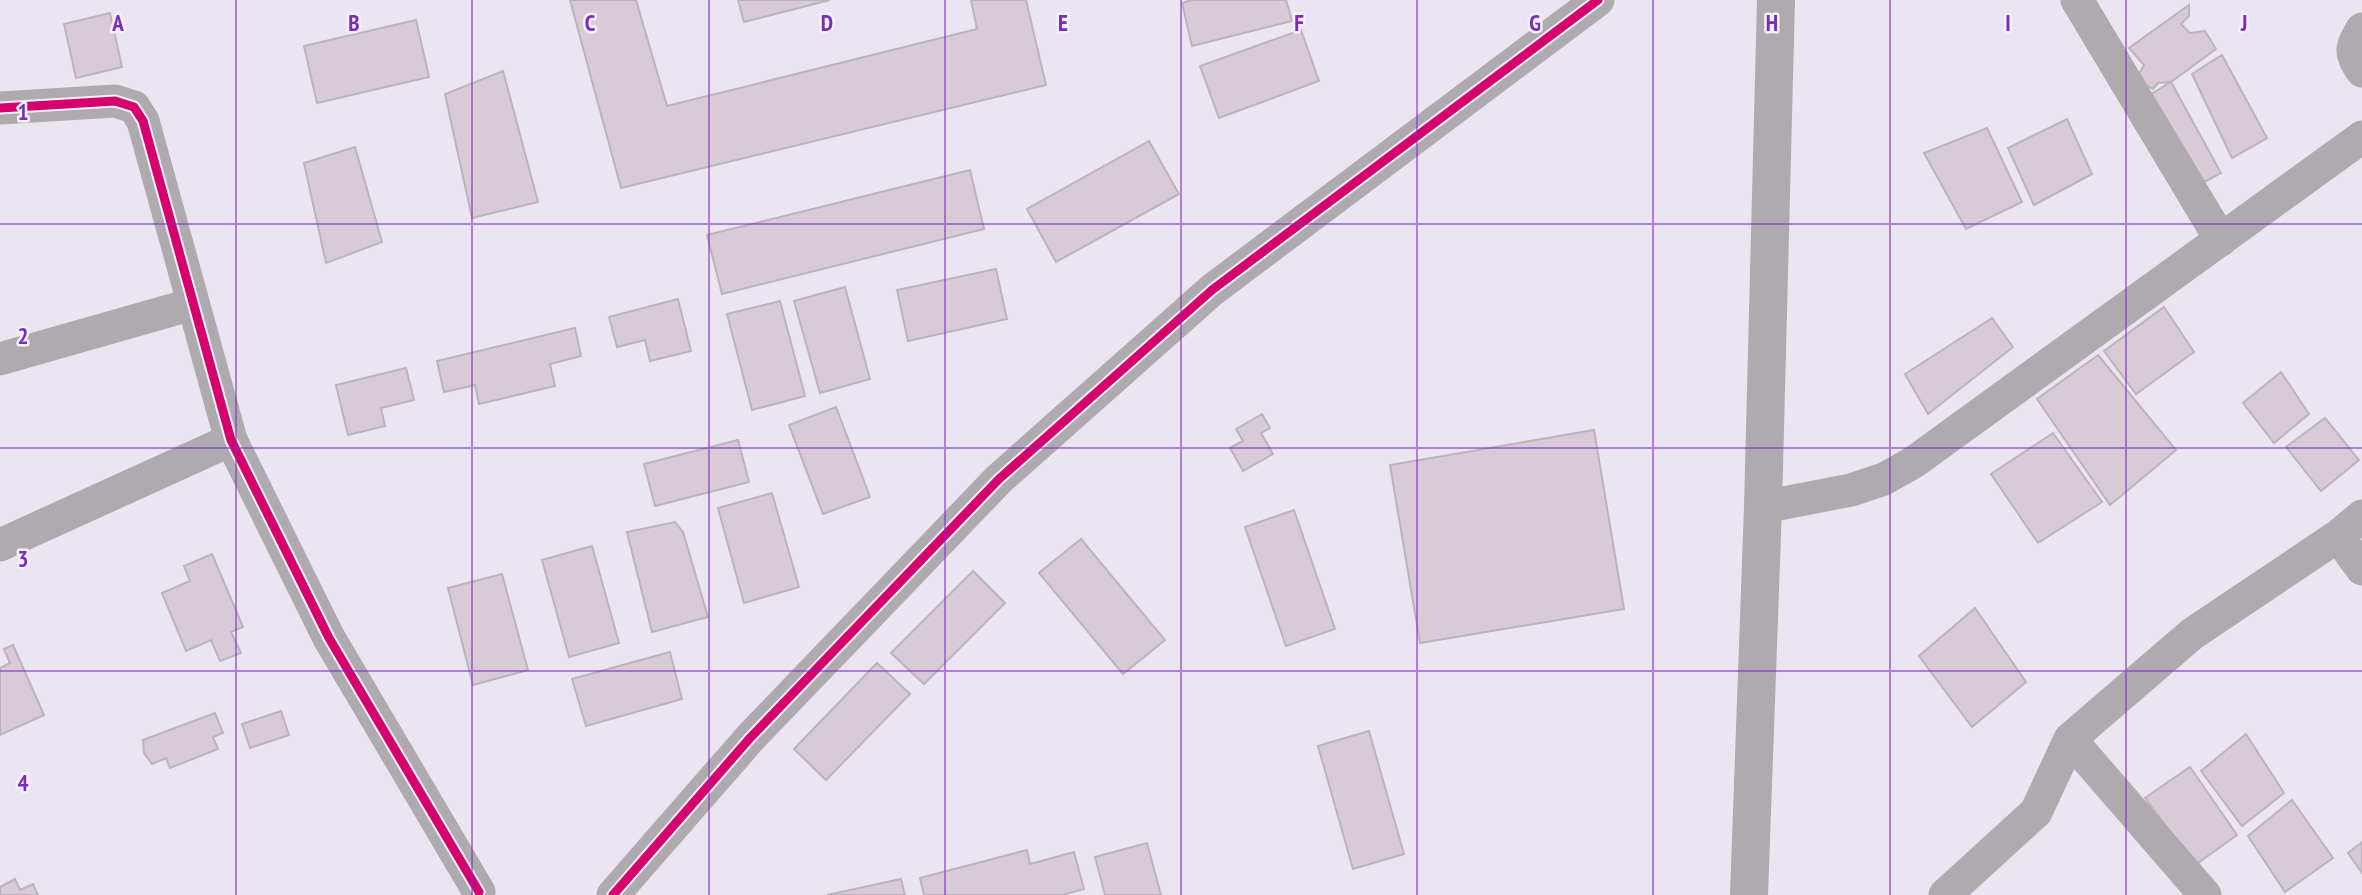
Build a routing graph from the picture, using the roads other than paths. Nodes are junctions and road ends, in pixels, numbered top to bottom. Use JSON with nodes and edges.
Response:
{"nodes":[{"id":1,"x":1598,"y":0,"type":"edge"},
{"id":2,"x":1776,"y":0,"type":"edge"},
{"id":3,"x":2077,"y":0,"type":"edge"},
{"id":4,"x":2362,"y":29,"type":"edge"},
{"id":5,"x":2362,"y":71,"type":"edge"},
{"id":6,"x":0,"y":108,"type":"edge"},
{"id":7,"x":2362,"y":137,"type":"edge"},
{"id":8,"x":2221,"y":240,"type":"junction"},
{"id":9,"x":194,"y":304,"type":"junction"},
{"id":10,"x":0,"y":359,"type":"edge"},
{"id":11,"x":231,"y":440,"type":"junction"},
{"id":12,"x":1763,"y":507,"type":"junction"},
{"id":13,"x":2350,"y":526,"type":"edge"},
{"id":14,"x":0,"y":545,"type":"edge"},
{"id":15,"x":2362,"y":569,"type":"edge"},
{"id":16,"x":2070,"y":739,"type":"junction"},
{"id":17,"x":483,"y":894,"type":"edge"},
{"id":18,"x":613,"y":895,"type":"edge"},
{"id":19,"x":1749,"y":895,"type":"edge"},
{"id":20,"x":1945,"y":895,"type":"edge"},
{"id":21,"x":2205,"y":895,"type":"edge"}],
"edges":[{"from":1,"to":18,"type":"street"},
{"from":2,"to":12,"type":"street"},
{"from":3,"to":8,"type":"street"},
{"from":4,"to":5,"type":"street"},
{"from":6,"to":9,"type":"street"},
{"from":7,"to":8,"type":"street"},
{"from":8,"to":12,"type":"street"},
{"from":9,"to":10,"type":"street"},
{"from":9,"to":11,"type":"street"},
{"from":11,"to":14,"type":"street"},
{"from":11,"to":17,"type":"street"},
{"from":12,"to":19,"type":"street"},
{"from":13,"to":15,"type":"street"},
{"from":13,"to":16,"type":"street"},
{"from":16,"to":20,"type":"street"},
{"from":16,"to":21,"type":"street"}]}
